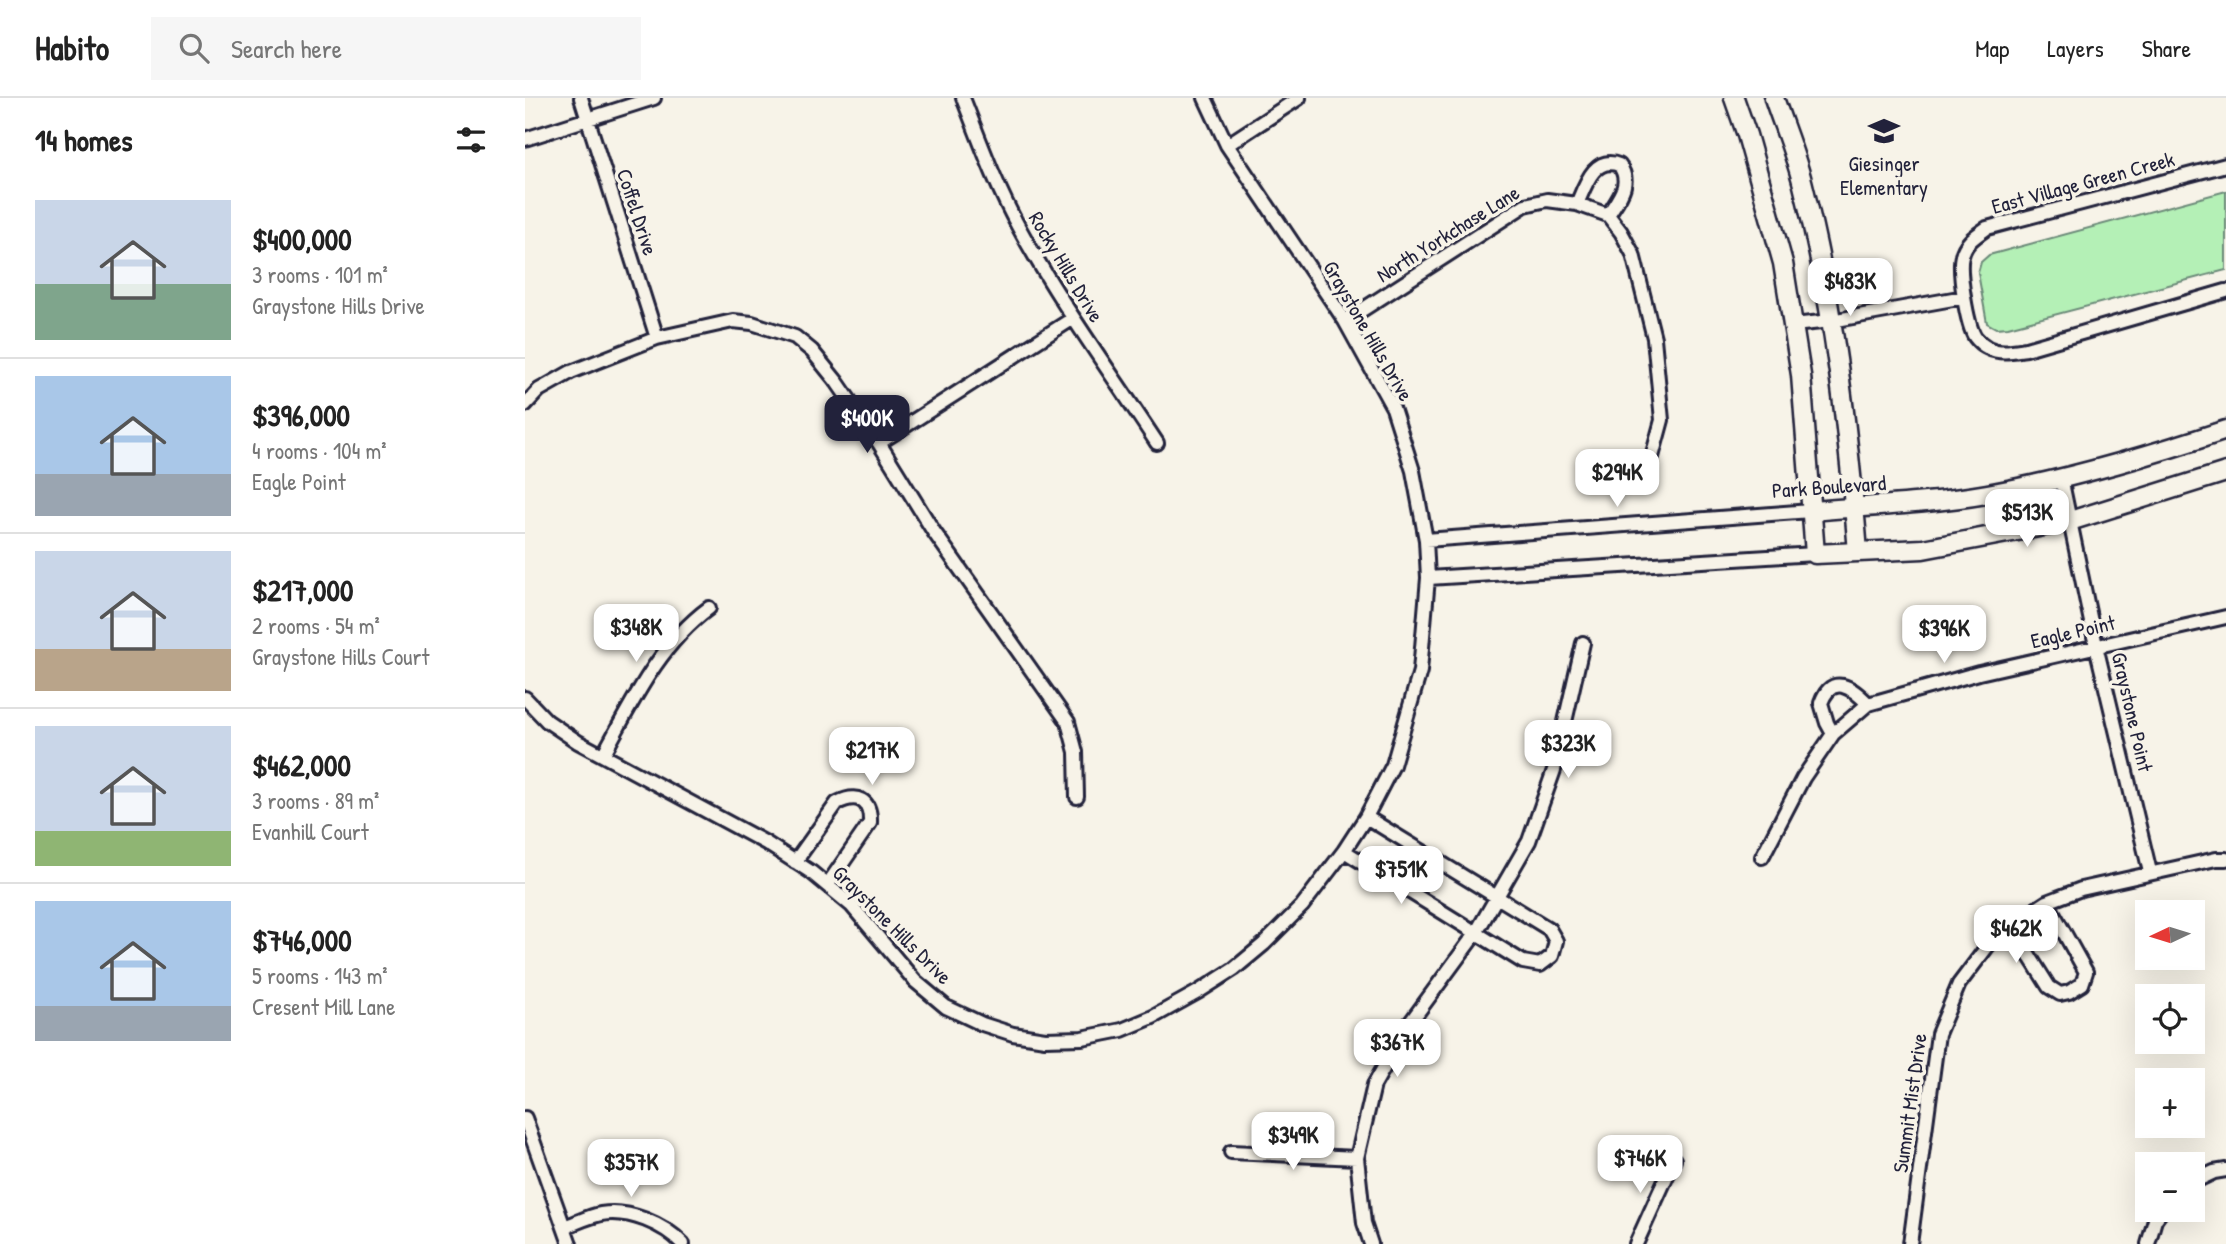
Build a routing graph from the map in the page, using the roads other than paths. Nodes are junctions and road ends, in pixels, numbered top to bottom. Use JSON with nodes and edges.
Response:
{"nodes":[{"id":1,"x":581,"y":98,"type":"edge"},
{"id":2,"x":654,"y":98,"type":"edge"},
{"id":3,"x":963,"y":98,"type":"edge"},
{"id":4,"x":1205,"y":98,"type":"edge"},
{"id":5,"x":1300,"y":98,"type":"edge"},
{"id":6,"x":1734,"y":98,"type":"edge"},
{"id":7,"x":1775,"y":98,"type":"edge"},
{"id":8,"x":588,"y":120,"type":"junction"},
{"id":9,"x":525,"y":139,"type":"edge"},
{"id":10,"x":1227,"y":145,"type":"junction"},
{"id":11,"x":2226,"y":165,"type":"edge"},
{"id":12,"x":1577,"y":204,"type":"junction"},
{"id":13,"x":1608,"y":215,"type":"junction"},
{"id":14,"x":2226,"y":291,"type":"edge"},
{"id":15,"x":1964,"y":297,"type":"junction"},
{"id":16,"x":1072,"y":319,"type":"junction"},
{"id":17,"x":1345,"y":321,"type":"junction"},
{"id":18,"x":1831,"y":321,"type":"junction"},
{"id":19,"x":1793,"y":325,"type":"junction"},
{"id":20,"x":657,"y":338,"type":"junction"},
{"id":21,"x":525,"y":405,"type":"edge"},
{"id":22,"x":2226,"y":430,"type":"edge"},
{"id":23,"x":879,"y":443,"type":"junction"},
{"id":24,"x":1157,"y":443,"type":"dead end"},
{"id":25,"x":1652,"y":457,"type":"dead end"},
{"id":26,"x":2226,"y":472,"type":"edge"},
{"id":27,"x":2061,"y":478,"type":"junction"},
{"id":28,"x":1854,"y":507,"type":"junction"},
{"id":29,"x":1811,"y":510,"type":"junction"},
{"id":30,"x":2070,"y":522,"type":"junction"},
{"id":31,"x":1426,"y":540,"type":"junction"},
{"id":32,"x":1858,"y":552,"type":"junction"},
{"id":33,"x":1815,"y":554,"type":"junction"},
{"id":34,"x":1428,"y":578,"type":"junction"},
{"id":35,"x":709,"y":608,"type":"dead end"},
{"id":36,"x":2226,"y":617,"type":"edge"},
{"id":37,"x":1583,"y":643,"type":"dead end"},
{"id":38,"x":2096,"y":646,"type":"junction"},
{"id":39,"x":525,"y":698,"type":"edge"},
{"id":40,"x":1868,"y":704,"type":"junction"},
{"id":41,"x":1833,"y":734,"type":"junction"},
{"id":42,"x":603,"y":755,"type":"junction"},
{"id":43,"x":1077,"y":797,"type":"dead end"},
{"id":44,"x":1366,"y":817,"type":"junction"},
{"id":45,"x":1344,"y":851,"type":"junction"},
{"id":46,"x":1762,"y":856,"type":"dead end"},
{"id":47,"x":2226,"y":859,"type":"edge"},
{"id":48,"x":795,"y":862,"type":"junction"},
{"id":49,"x":2150,"y":872,"type":"junction"},
{"id":50,"x":828,"y":884,"type":"junction"},
{"id":51,"x":1496,"y":897,"type":"junction"},
{"id":52,"x":2047,"y":902,"type":"junction"},
{"id":53,"x":2010,"y":925,"type":"junction"},
{"id":54,"x":1476,"y":933,"type":"junction"},
{"id":55,"x":525,"y":1118,"type":"edge"},
{"id":56,"x":1231,"y":1152,"type":"dead end"},
{"id":57,"x":1357,"y":1157,"type":"junction"},
{"id":58,"x":1674,"y":1160,"type":"dead end"},
{"id":59,"x":2226,"y":1170,"type":"edge"},
{"id":60,"x":2205,"y":1176,"type":"edge"},
{"id":61,"x":2154,"y":1222,"type":"edge"},
{"id":62,"x":564,"y":1227,"type":"junction"},
{"id":63,"x":570,"y":1244,"type":"edge"},
{"id":64,"x":683,"y":1244,"type":"edge"},
{"id":65,"x":1371,"y":1244,"type":"edge"},
{"id":66,"x":1636,"y":1244,"type":"edge"},
{"id":67,"x":1910,"y":1244,"type":"edge"},
{"id":68,"x":2148,"y":1244,"type":"edge"}],
"edges":[{"from":1,"to":8,"type":"street","name":"Coffel Drive"},
{"from":2,"to":8,"type":"street"},
{"from":3,"to":16,"type":"street","name":"Rocky Hills Drive"},
{"from":4,"to":10,"type":"street","name":"Graystone Hills Drive"},
{"from":5,"to":10,"type":"street"},
{"from":6,"to":19,"type":"street"},
{"from":7,"to":18,"type":"street"},
{"from":8,"to":9,"type":"street"},
{"from":8,"to":20,"type":"street","name":"Coffel Drive"},
{"from":10,"to":17,"type":"street","name":"Graystone Hills Drive"},
{"from":11,"to":15,"type":"street","name":"East Village Green Creek"},
{"from":12,"to":13,"type":"street","name":"North Yorkchase Lane"},
{"from":12,"to":13,"type":"street"},
{"from":12,"to":17,"type":"street","name":"North Yorkchase Lane"},
{"from":13,"to":25,"type":"street"},
{"from":14,"to":15,"type":"street","name":"East Village Green Creek"},
{"from":15,"to":18,"type":"street"},
{"from":16,"to":23,"type":"street"},
{"from":16,"to":24,"type":"street","name":"Rocky Hills Drive"},
{"from":17,"to":31,"type":"street","name":"Graystone Hills Drive"},
{"from":18,"to":19,"type":"street"},
{"from":18,"to":28,"type":"street"},
{"from":19,"to":29,"type":"street"},
{"from":20,"to":21,"type":"street"},
{"from":20,"to":23,"type":"street"},
{"from":22,"to":27,"type":"street","name":"Park Boulevard"},
{"from":23,"to":43,"type":"street"},
{"from":26,"to":30,"type":"street"},
{"from":27,"to":28,"type":"street","name":"Park Boulevard"},
{"from":27,"to":30,"type":"street","name":"Graystone Point"},
{"from":28,"to":29,"type":"street","name":"Park Boulevard"},
{"from":28,"to":32,"type":"street"},
{"from":29,"to":31,"type":"street","name":"Park Boulevard"},
{"from":29,"to":33,"type":"street"},
{"from":30,"to":32,"type":"street"},
{"from":30,"to":38,"type":"street","name":"Graystone Point"},
{"from":31,"to":34,"type":"street","name":"Graystone Hills Drive"},
{"from":32,"to":33,"type":"street"},
{"from":33,"to":34,"type":"street"},
{"from":34,"to":44,"type":"street","name":"Graystone Hills Drive"},
{"from":35,"to":42,"type":"street"},
{"from":36,"to":38,"type":"street","name":"Eagle Point"},
{"from":37,"to":51,"type":"street"},
{"from":38,"to":40,"type":"street","name":"Eagle Point"},
{"from":38,"to":49,"type":"street","name":"Graystone Point"},
{"from":39,"to":42,"type":"street","name":"Graystone Hills Drive"},
{"from":40,"to":41,"type":"street","name":"Eagle Point"},
{"from":40,"to":41,"type":"street"},
{"from":41,"to":46,"type":"street","name":"Eagle Point"},
{"from":42,"to":48,"type":"street","name":"Graystone Hills Drive"},
{"from":44,"to":45,"type":"street","name":"Graystone Hills Drive"},
{"from":44,"to":51,"type":"street"},
{"from":45,"to":50,"type":"street","name":"Graystone Hills Drive"},
{"from":45,"to":54,"type":"street"},
{"from":47,"to":49,"type":"street","name":"Summit Mist Drive"},
{"from":48,"to":50,"type":"street","name":"Graystone Hills Drive"},
{"from":48,"to":50,"type":"street"},
{"from":49,"to":52,"type":"street","name":"Summit Mist Drive"},
{"from":51,"to":54,"type":"street"},
{"from":51,"to":54,"type":"street"},
{"from":52,"to":53,"type":"street","name":"Summit Mist Drive"},
{"from":52,"to":53,"type":"street"},
{"from":53,"to":67,"type":"street","name":"Summit Mist Drive"},
{"from":54,"to":57,"type":"street"},
{"from":55,"to":62,"type":"street"},
{"from":56,"to":57,"type":"street"},
{"from":57,"to":65,"type":"street"},
{"from":58,"to":66,"type":"street"},
{"from":59,"to":60,"type":"street"},
{"from":61,"to":68,"type":"street"},
{"from":62,"to":63,"type":"street"},
{"from":62,"to":64,"type":"street"}]}
